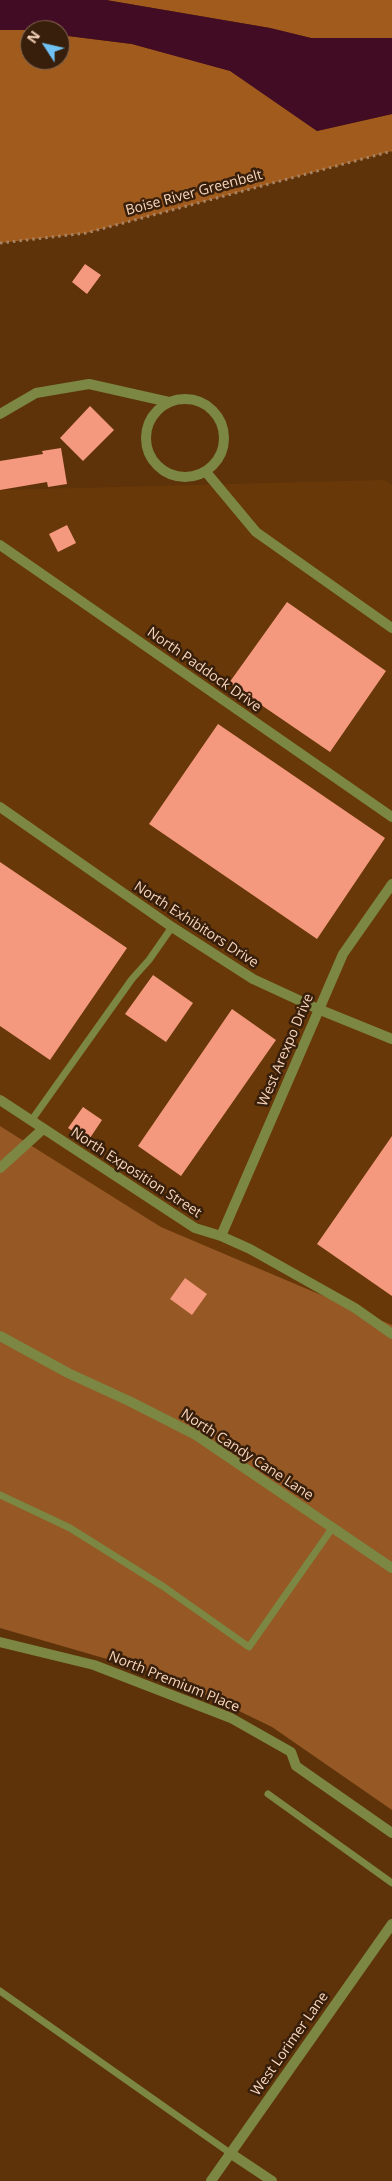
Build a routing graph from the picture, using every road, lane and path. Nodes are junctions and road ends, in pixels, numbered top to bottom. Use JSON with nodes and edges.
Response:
{"nodes":[{"id":1,"x":392,"y":151,"type":"edge"},
{"id":2,"x":0,"y":243,"type":"edge"},
{"id":3,"x":169,"y":402,"type":"junction"},
{"id":4,"x":0,"y":414,"type":"edge"},
{"id":5,"x":206,"y":472,"type":"junction"},
{"id":6,"x":0,"y":545,"type":"edge"},
{"id":7,"x":392,"y":628,"type":"edge"},
{"id":8,"x":0,"y":807,"type":"edge"},
{"id":9,"x":392,"y":817,"type":"edge"},
{"id":10,"x":392,"y":884,"type":"edge"},
{"id":11,"x":172,"y":927,"type":"junction"},
{"id":12,"x":318,"y":1009,"type":"junction"},
{"id":13,"x":392,"y":1039,"type":"edge"},
{"id":14,"x":0,"y":1100,"type":"edge"},
{"id":15,"x":31,"y":1121,"type":"junction"},
{"id":16,"x":43,"y":1129,"type":"junction"},
{"id":17,"x":0,"y":1168,"type":"edge"},
{"id":18,"x":221,"y":1236,"type":"junction"},
{"id":19,"x":392,"y":1334,"type":"edge"},
{"id":20,"x":0,"y":1336,"type":"edge"},
{"id":21,"x":0,"y":1495,"type":"edge"},
{"id":22,"x":333,"y":1528,"type":"junction"},
{"id":23,"x":392,"y":1568,"type":"edge"},
{"id":24,"x":0,"y":1642,"type":"edge"},
{"id":25,"x":268,"y":1794,"type":"dead end"},
{"id":26,"x":392,"y":1833,"type":"edge"},
{"id":27,"x":392,"y":1883,"type":"edge"},
{"id":28,"x":392,"y":1924,"type":"edge"},
{"id":29,"x":0,"y":1991,"type":"edge"},
{"id":30,"x":230,"y":2153,"type":"junction"},
{"id":31,"x":211,"y":2181,"type":"edge"},
{"id":32,"x":272,"y":2181,"type":"edge"}],
"edges":[{"from":1,"to":2,"type":"path","name":"Boise River Greenbelt"},
{"from":3,"to":4,"type":"street"},
{"from":3,"to":5,"type":"street"},
{"from":3,"to":5,"type":"street"},
{"from":5,"to":7,"type":"street"},
{"from":6,"to":9,"type":"street","name":"North Paddock Drive"},
{"from":8,"to":11,"type":"street","name":"North Exhibitors Drive"},
{"from":10,"to":12,"type":"street","name":"West Arexpo Drive"},
{"from":11,"to":12,"type":"street","name":"North Exhibitors Drive"},
{"from":11,"to":15,"type":"lane"},
{"from":12,"to":13,"type":"street","name":"North Exhibitors Drive"},
{"from":12,"to":18,"type":"street","name":"West Arexpo Drive"},
{"from":14,"to":15,"type":"street","name":"North Exposition Street"},
{"from":15,"to":16,"type":"street","name":"North Exposition Street"},
{"from":16,"to":17,"type":"street"},
{"from":16,"to":18,"type":"street","name":"North Exposition Street"},
{"from":18,"to":19,"type":"street","name":"North Exposition Street"},
{"from":20,"to":22,"type":"street","name":"North Candy Cane Lane"},
{"from":21,"to":22,"type":"lane"},
{"from":22,"to":23,"type":"street","name":"North Candy Cane Lane"},
{"from":24,"to":26,"type":"street","name":"North Premium Place"},
{"from":25,"to":27,"type":"lane"},
{"from":28,"to":30,"type":"street","name":"West Lorimer Lane"},
{"from":29,"to":30,"type":"lane"},
{"from":30,"to":31,"type":"street","name":"West Lorimer Lane"},
{"from":30,"to":32,"type":"street"}]}
